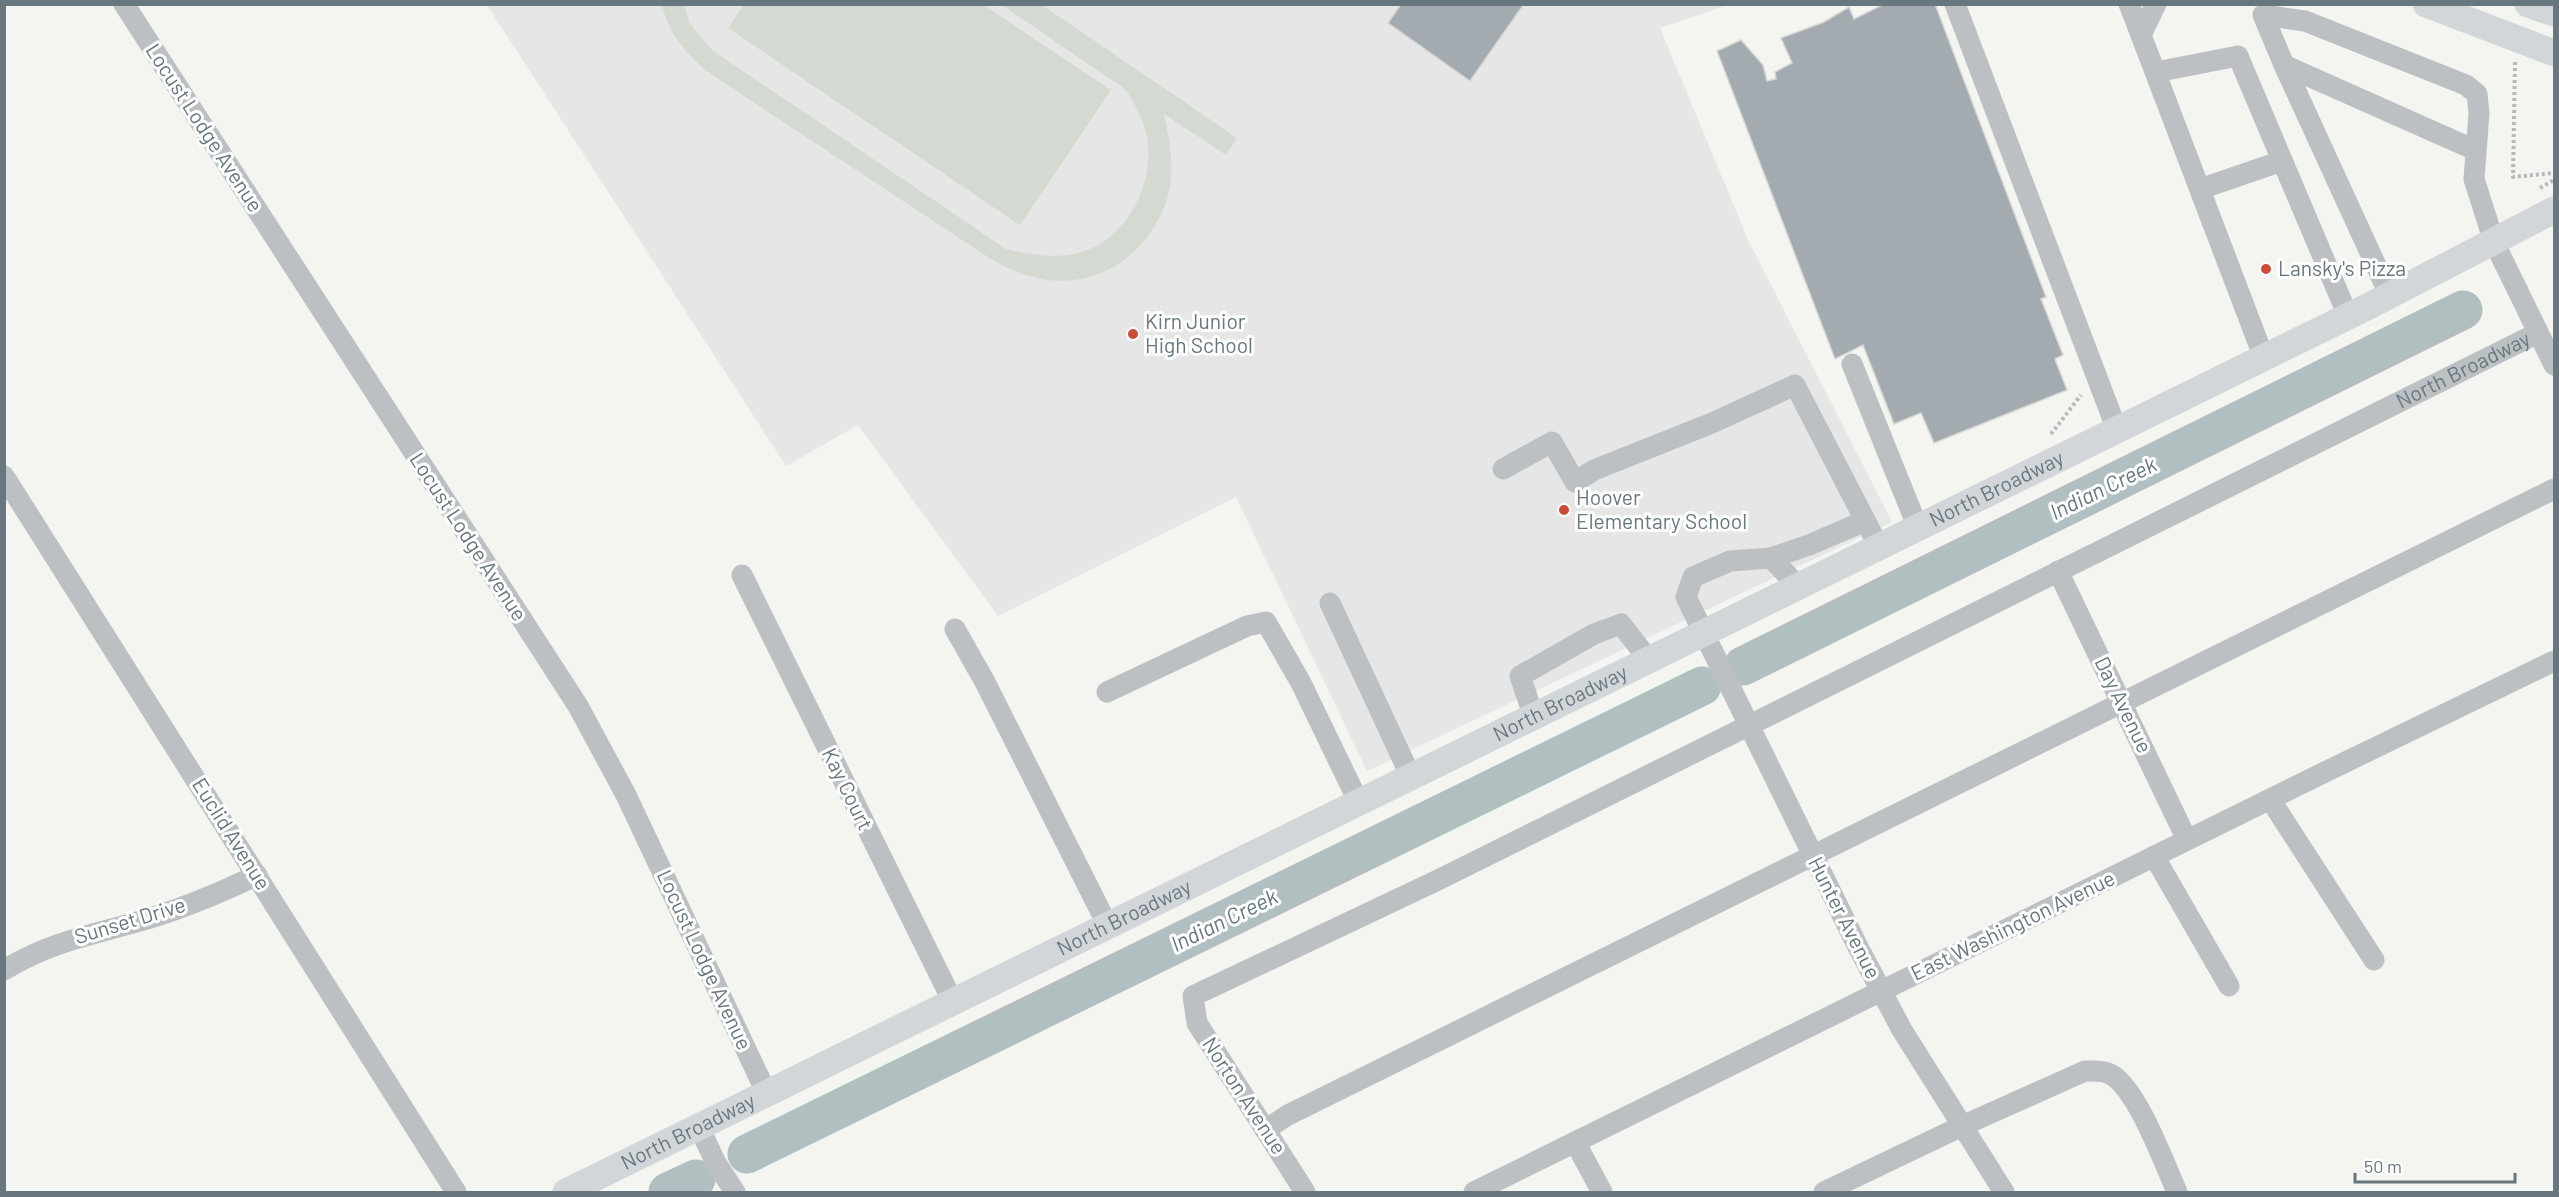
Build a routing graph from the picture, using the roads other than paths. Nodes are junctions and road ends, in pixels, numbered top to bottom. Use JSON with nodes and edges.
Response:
{"nodes":[{"id":1,"x":124,"y":4,"type":"edge"},
{"id":2,"x":1956,"y":4,"type":"edge"},
{"id":3,"x":2129,"y":4,"type":"edge"},
{"id":4,"x":2156,"y":4,"type":"edge"},
{"id":5,"x":2426,"y":4,"type":"edge"},
{"id":6,"x":2529,"y":4,"type":"edge"},
{"id":7,"x":2554,"y":13,"type":"edge"},
{"id":8,"x":2141,"y":35,"type":"junction"},
{"id":9,"x":2554,"y":53,"type":"edge"},
{"id":10,"x":2284,"y":65,"type":"junction"},
{"id":11,"x":2156,"y":72,"type":"junction"},
{"id":12,"x":2475,"y":150,"type":"junction"},
{"id":13,"x":2282,"y":161,"type":"junction"},
{"id":14,"x":2200,"y":189,"type":"junction"},
{"id":15,"x":2554,"y":213,"type":"edge"},
{"id":16,"x":2494,"y":242,"type":"junction"},
{"id":17,"x":2390,"y":296,"type":"junction"},
{"id":18,"x":2348,"y":316,"type":"junction"},
{"id":19,"x":2538,"y":333,"type":"junction"},
{"id":20,"x":2264,"y":358,"type":"junction"},
{"id":21,"x":1852,"y":364,"type":"dead end"},
{"id":22,"x":2554,"y":365,"type":"edge"},
{"id":23,"x":2117,"y":430,"type":"junction"},
{"id":24,"x":1503,"y":469,"type":"dead end"},
{"id":25,"x":4,"y":476,"type":"edge"},
{"id":26,"x":2554,"y":489,"type":"edge"},
{"id":27,"x":1865,"y":521,"type":"junction"},
{"id":28,"x":1918,"y":528,"type":"junction"},
{"id":29,"x":1879,"y":547,"type":"junction"},
{"id":30,"x":1771,"y":558,"type":"junction"},
{"id":31,"x":2058,"y":571,"type":"junction"},
{"id":32,"x":742,"y":575,"type":"dead end"},
{"id":33,"x":1799,"y":586,"type":"junction"},
{"id":34,"x":1330,"y":603,"type":"dead end"},
{"id":35,"x":955,"y":629,"type":"dead end"},
{"id":36,"x":1704,"y":633,"type":"junction"},
{"id":37,"x":1649,"y":660,"type":"junction"},
{"id":38,"x":2554,"y":662,"type":"edge"},
{"id":39,"x":1107,"y":692,"type":"dead end"},
{"id":40,"x":2122,"y":704,"type":"junction"},
{"id":41,"x":1534,"y":717,"type":"junction"},
{"id":42,"x":1750,"y":725,"type":"junction"},
{"id":43,"x":1412,"y":777,"type":"junction"},
{"id":44,"x":2270,"y":799,"type":"junction"},
{"id":45,"x":1359,"y":803,"type":"junction"},
{"id":46,"x":2187,"y":840,"type":"junction"},
{"id":47,"x":1813,"y":856,"type":"junction"},
{"id":48,"x":2154,"y":856,"type":"junction"},
{"id":49,"x":257,"y":875,"type":"junction"},
{"id":50,"x":1108,"y":926,"type":"junction"},
{"id":51,"x":2374,"y":960,"type":"dead end"},
{"id":52,"x":4,"y":970,"type":"edge"},
{"id":53,"x":2229,"y":986,"type":"dead end"},
{"id":54,"x":1881,"y":991,"type":"junction"},
{"id":55,"x":1193,"y":996,"type":"joint"},
{"id":56,"x":953,"y":1002,"type":"junction"},
{"id":57,"x":767,"y":1094,"type":"junction"},
{"id":58,"x":1962,"y":1126,"type":"junction"},
{"id":59,"x":699,"y":1127,"type":"junction"},
{"id":60,"x":1265,"y":1130,"type":"junction"},
{"id":61,"x":1575,"y":1142,"type":"junction"},
{"id":62,"x":456,"y":1192,"type":"edge"},
{"id":63,"x":566,"y":1192,"type":"edge"},
{"id":64,"x":735,"y":1192,"type":"edge"},
{"id":65,"x":1305,"y":1192,"type":"edge"},
{"id":66,"x":1474,"y":1192,"type":"edge"},
{"id":67,"x":1602,"y":1192,"type":"edge"},
{"id":68,"x":1824,"y":1192,"type":"edge"},
{"id":69,"x":2004,"y":1192,"type":"edge"},
{"id":70,"x":2177,"y":1192,"type":"edge"}],
"edges":[{"from":1,"to":57,"type":"street","name":"Locust Lodge Avenue"},
{"from":2,"to":23,"type":"street"},
{"from":3,"to":8,"type":"street"},
{"from":4,"to":8,"type":"street"},
{"from":5,"to":9,"type":"main road"},
{"from":6,"to":7,"type":"main road"},
{"from":8,"to":11,"type":"street"},
{"from":10,"to":12,"type":"street"},
{"from":10,"to":12,"type":"street"},
{"from":10,"to":17,"type":"street"},
{"from":11,"to":13,"type":"street"},
{"from":11,"to":14,"type":"street"},
{"from":12,"to":16,"type":"street"},
{"from":13,"to":14,"type":"street"},
{"from":13,"to":18,"type":"street"},
{"from":14,"to":20,"type":"street"},
{"from":15,"to":16,"type":"main road","name":"North Broadway"},
{"from":16,"to":17,"type":"main road","name":"North Broadway"},
{"from":16,"to":19,"type":"street"},
{"from":17,"to":18,"type":"main road","name":"North Broadway"},
{"from":18,"to":20,"type":"main road","name":"North Broadway"},
{"from":19,"to":22,"type":"street"},
{"from":19,"to":31,"type":"street","name":"North Broadway"},
{"from":20,"to":23,"type":"main road","name":"North Broadway"},
{"from":21,"to":28,"type":"street"},
{"from":23,"to":28,"type":"main road","name":"North Broadway"},
{"from":24,"to":27,"type":"street"},
{"from":25,"to":49,"type":"street","name":"Euclid Avenue"},
{"from":26,"to":40,"type":"street"},
{"from":27,"to":29,"type":"street"},
{"from":27,"to":30,"type":"street","name":"Hunter Avenue"},
{"from":28,"to":29,"type":"main road","name":"North Broadway"},
{"from":29,"to":33,"type":"main road","name":"North Broadway"},
{"from":30,"to":33,"type":"street"},
{"from":30,"to":36,"type":"street","name":"Hunter Avenue"},
{"from":31,"to":40,"type":"street","name":"Day Avenue"},
{"from":31,"to":42,"type":"street","name":"North Broadway"},
{"from":32,"to":56,"type":"street","name":"Kay Court"},
{"from":33,"to":36,"type":"main road","name":"North Broadway"},
{"from":34,"to":43,"type":"street"},
{"from":35,"to":50,"type":"street"},
{"from":36,"to":37,"type":"main road","name":"North Broadway"},
{"from":36,"to":42,"type":"street","name":"Hunter Avenue"},
{"from":37,"to":41,"type":"main road","name":"North Broadway"},
{"from":37,"to":41,"type":"street"},
{"from":38,"to":44,"type":"street","name":"East Washington Avenue"},
{"from":39,"to":45,"type":"street"},
{"from":40,"to":46,"type":"street","name":"Day Avenue"},
{"from":40,"to":47,"type":"street"},
{"from":41,"to":43,"type":"main road","name":"North Broadway"},
{"from":42,"to":47,"type":"street","name":"Hunter Avenue"},
{"from":42,"to":55,"type":"street","name":"North Broadway"},
{"from":43,"to":45,"type":"main road","name":"North Broadway"},
{"from":44,"to":46,"type":"street","name":"East Washington Avenue"},
{"from":44,"to":51,"type":"street"},
{"from":45,"to":50,"type":"main road","name":"North Broadway"},
{"from":46,"to":48,"type":"street","name":"East Washington Avenue"},
{"from":47,"to":54,"type":"street","name":"Hunter Avenue"},
{"from":47,"to":60,"type":"street"},
{"from":48,"to":53,"type":"street"},
{"from":48,"to":54,"type":"street","name":"East Washington Avenue"},
{"from":49,"to":52,"type":"street","name":"Sunset Drive"},
{"from":49,"to":62,"type":"street","name":"Euclid Avenue"},
{"from":50,"to":56,"type":"main road","name":"North Broadway"},
{"from":54,"to":58,"type":"street","name":"Hunter Avenue"},
{"from":54,"to":61,"type":"street","name":"East Washington Avenue"},
{"from":55,"to":60,"type":"street","name":"Norton Avenue"},
{"from":56,"to":57,"type":"main road","name":"North Broadway"},
{"from":57,"to":59,"type":"main road","name":"North Broadway"},
{"from":58,"to":68,"type":"street"},
{"from":58,"to":69,"type":"street","name":"Hunter Avenue"},
{"from":58,"to":70,"type":"street"},
{"from":59,"to":63,"type":"main road","name":"North Broadway"},
{"from":59,"to":64,"type":"street"},
{"from":60,"to":65,"type":"street","name":"Norton Avenue"},
{"from":61,"to":66,"type":"street","name":"East Washington Avenue"},
{"from":61,"to":67,"type":"street"}]}
